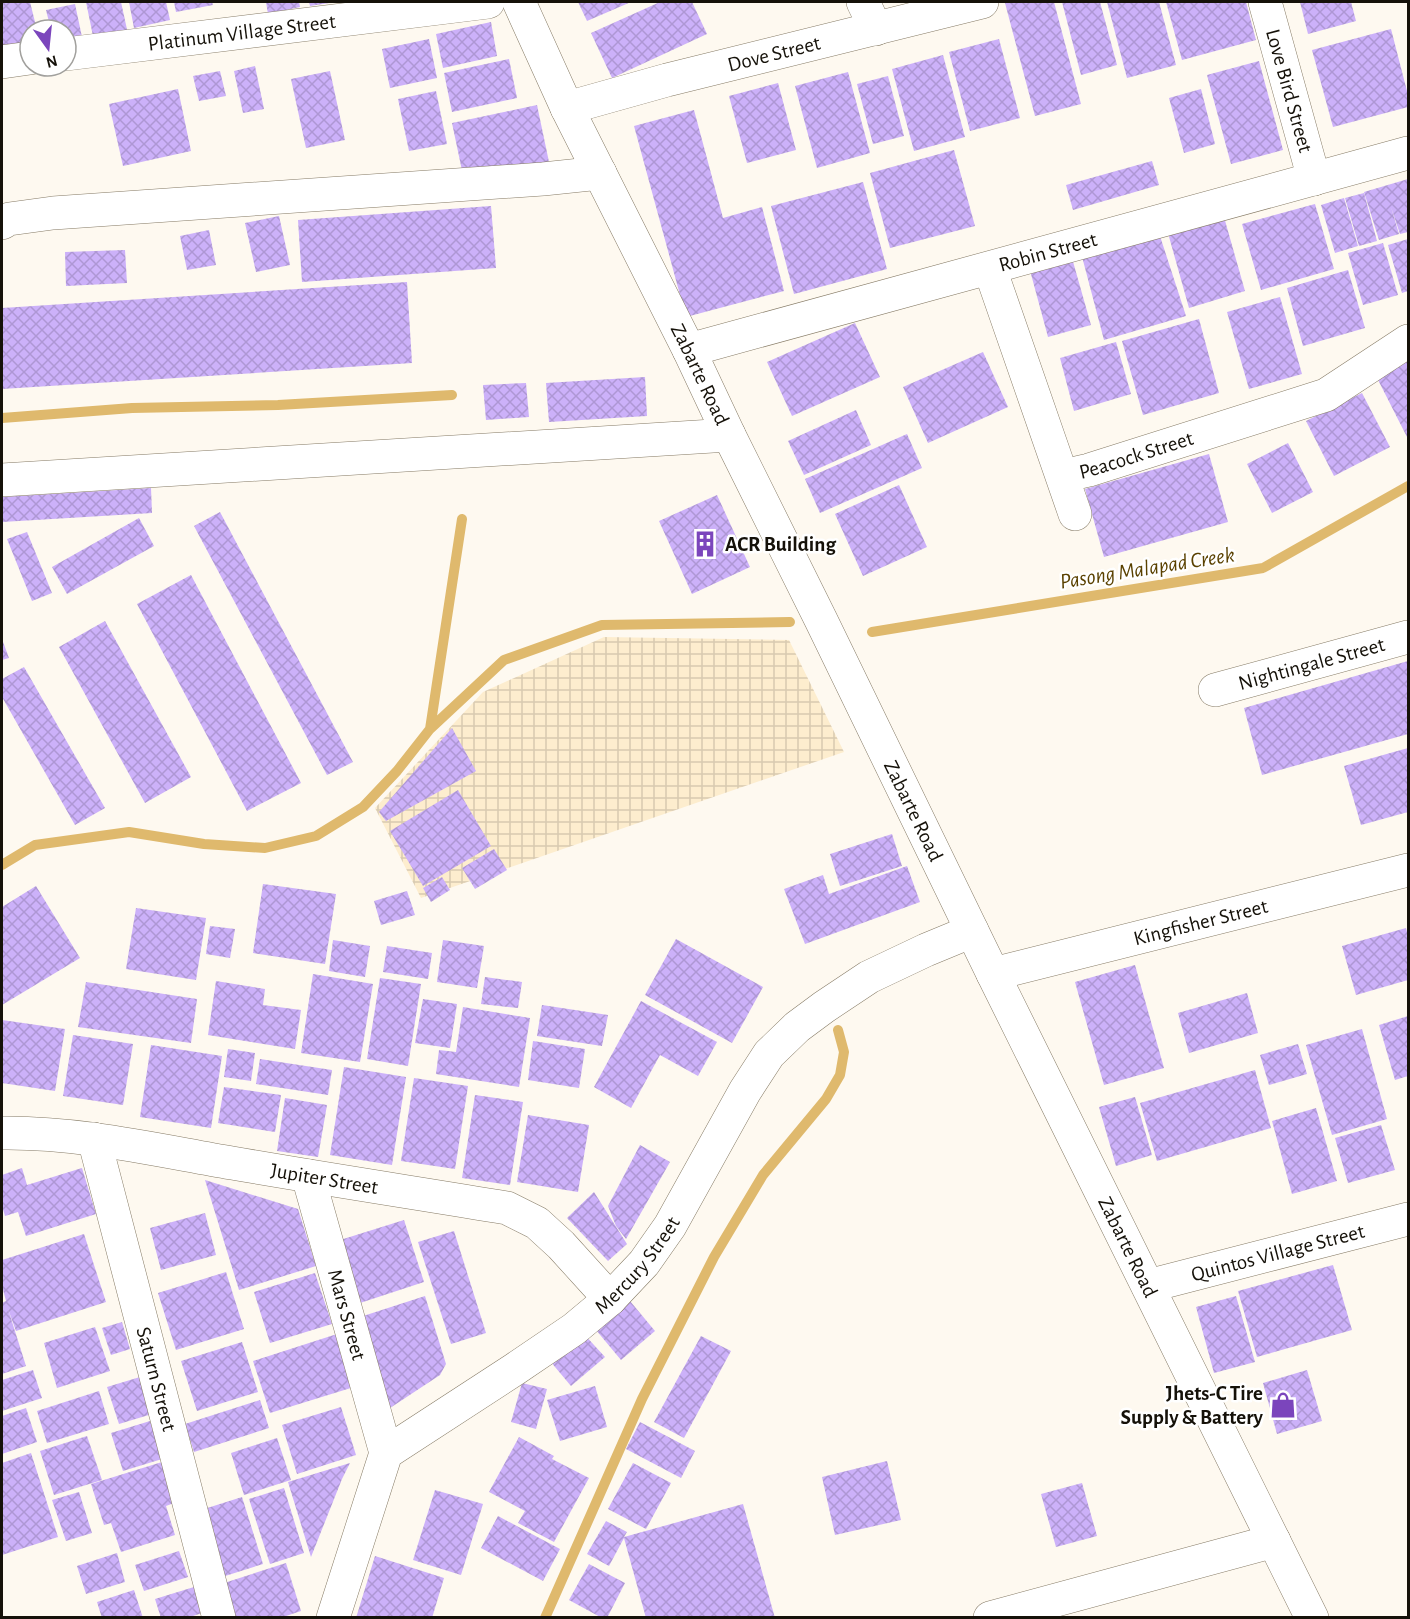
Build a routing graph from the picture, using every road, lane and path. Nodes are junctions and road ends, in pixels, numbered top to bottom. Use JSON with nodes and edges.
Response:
{"nodes":[{"id":1,"x":488,"y":2,"type":"edge"},
{"id":2,"x":519,"y":2,"type":"edge"},
{"id":3,"x":982,"y":2,"type":"edge"},
{"id":4,"x":1265,"y":2,"type":"edge"},
{"id":5,"x":870,"y":15,"type":"edge"},
{"id":6,"x":78,"y":53,"type":"edge"},
{"id":7,"x":18,"y":60,"type":"edge"},
{"id":8,"x":2,"y":62,"type":"edge"},
{"id":9,"x":567,"y":108,"type":"junction"},
{"id":10,"x":1408,"y":153,"type":"edge"},
{"id":11,"x":600,"y":173,"type":"junction"},
{"id":12,"x":1314,"y":179,"type":"junction"},
{"id":13,"x":2,"y":223,"type":"edge"},
{"id":14,"x":990,"y":269,"type":"junction"},
{"id":15,"x":1408,"y":341,"type":"edge"},
{"id":16,"x":688,"y":350,"type":"junction"},
{"id":17,"x":729,"y":435,"type":"junction"},
{"id":18,"x":1063,"y":476,"type":"junction"},
{"id":19,"x":2,"y":480,"type":"edge"},
{"id":20,"x":1075,"y":514,"type":"dead end"},
{"id":21,"x":1408,"y":637,"type":"edge"},
{"id":22,"x":1215,"y":690,"type":"dead end"},
{"id":23,"x":1408,"y":870,"type":"edge"},
{"id":24,"x":972,"y":931,"type":"junction"},
{"id":25,"x":993,"y":974,"type":"junction"},
{"id":26,"x":2,"y":1133,"type":"edge"},
{"id":27,"x":94,"y":1139,"type":"junction"},
{"id":28,"x":308,"y":1176,"type":"junction"},
{"id":29,"x":1408,"y":1219,"type":"edge"},
{"id":30,"x":1148,"y":1286,"type":"junction"},
{"id":31,"x":610,"y":1299,"type":"junction"},
{"id":32,"x":386,"y":1453,"type":"junction"},
{"id":33,"x":1274,"y":1541,"type":"junction"},
{"id":34,"x":219,"y":1617,"type":"edge"},
{"id":35,"x":333,"y":1617,"type":"edge"},
{"id":36,"x":990,"y":1617,"type":"edge"},
{"id":37,"x":1312,"y":1617,"type":"edge"}],
"edges":[{"from":1,"to":6,"type":"street","name":"Platinum Village Street"},
{"from":2,"to":9,"type":"street","name":"Zabarte Road"},
{"from":3,"to":5,"type":"street","name":"Dove Street"},
{"from":4,"to":12,"type":"street","name":"Love Bird Street"},
{"from":5,"to":9,"type":"street","name":"Dove Street"},
{"from":7,"to":8,"type":"street"},
{"from":9,"to":11,"type":"street","name":"Zabarte Road"},
{"from":10,"to":12,"type":"street","name":"Robin Street"},
{"from":11,"to":13,"type":"street"},
{"from":11,"to":16,"type":"street","name":"Zabarte Road"},
{"from":12,"to":14,"type":"street","name":"Robin Street"},
{"from":14,"to":16,"type":"street","name":"Robin Street"},
{"from":14,"to":18,"type":"street","name":"Peacock Street"},
{"from":15,"to":18,"type":"street","name":"Peacock Street"},
{"from":16,"to":17,"type":"street","name":"Zabarte Road"},
{"from":17,"to":19,"type":"street"},
{"from":17,"to":24,"type":"street","name":"Zabarte Road"},
{"from":18,"to":20,"type":"street"},
{"from":21,"to":22,"type":"street","name":"Nightingale Street"},
{"from":23,"to":25,"type":"street","name":"Kingfisher Street"},
{"from":24,"to":25,"type":"street","name":"Zabarte Road"},
{"from":24,"to":31,"type":"street","name":"Mercury Street"},
{"from":25,"to":30,"type":"street","name":"Zabarte Road"},
{"from":26,"to":27,"type":"street","name":"Jupiter Street"},
{"from":27,"to":28,"type":"street","name":"Jupiter Street"},
{"from":27,"to":34,"type":"street","name":"Saturn Street"},
{"from":28,"to":31,"type":"street","name":"Jupiter Street"},
{"from":28,"to":32,"type":"street","name":"Mars Street"},
{"from":29,"to":30,"type":"street","name":"Quintos Village Street"},
{"from":30,"to":33,"type":"street","name":"Zabarte Road"},
{"from":31,"to":32,"type":"street","name":"Mercury Street"},
{"from":32,"to":35,"type":"street"},
{"from":33,"to":36,"type":"street"},
{"from":33,"to":37,"type":"street","name":"Zabarte Road"}]}
